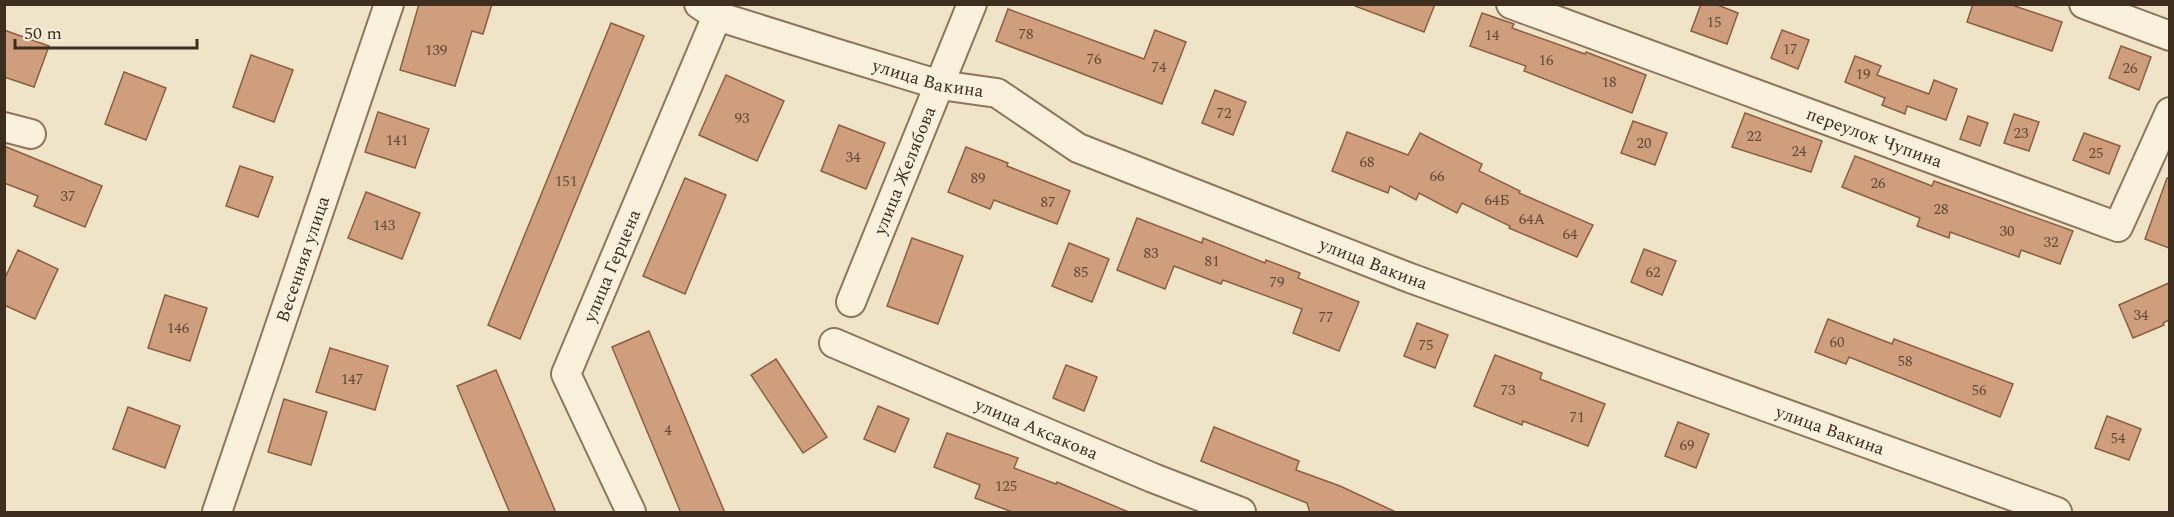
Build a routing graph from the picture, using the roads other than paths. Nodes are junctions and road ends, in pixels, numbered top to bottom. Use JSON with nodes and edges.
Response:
{"nodes":[{"id":1,"x":388,"y":4,"type":"edge"},
{"id":2,"x":972,"y":4,"type":"edge"},
{"id":3,"x":1511,"y":4,"type":"edge"},
{"id":4,"x":2084,"y":4,"type":"edge"},
{"id":5,"x":708,"y":10,"type":"edge"},
{"id":6,"x":2169,"y":36,"type":"edge"},
{"id":7,"x":940,"y":85,"type":"junction"},
{"id":8,"x":2169,"y":112,"type":"edge"},
{"id":9,"x":851,"y":302,"type":"dead end"},
{"id":10,"x":834,"y":343,"type":"dead end"},
{"id":11,"x":217,"y":513,"type":"edge"},
{"id":12,"x":631,"y":513,"type":"edge"},
{"id":13,"x":1241,"y":513,"type":"edge"},
{"id":14,"x":2057,"y":513,"type":"edge"}],
"edges":[{"from":1,"to":11,"type":"street","name":"Весенняя улица"},
{"from":2,"to":7,"type":"street","name":"улица Желябова"},
{"from":3,"to":8,"type":"street","name":"переулок Чупина"},
{"from":4,"to":6,"type":"street"},
{"from":5,"to":7,"type":"street","name":"улица Вакина"},
{"from":5,"to":12,"type":"street","name":"улица Герцена"},
{"from":7,"to":9,"type":"street","name":"улица Желябова"},
{"from":7,"to":14,"type":"street","name":"улица Вакина"},
{"from":10,"to":13,"type":"street","name":"улица Аксакова"}]}
